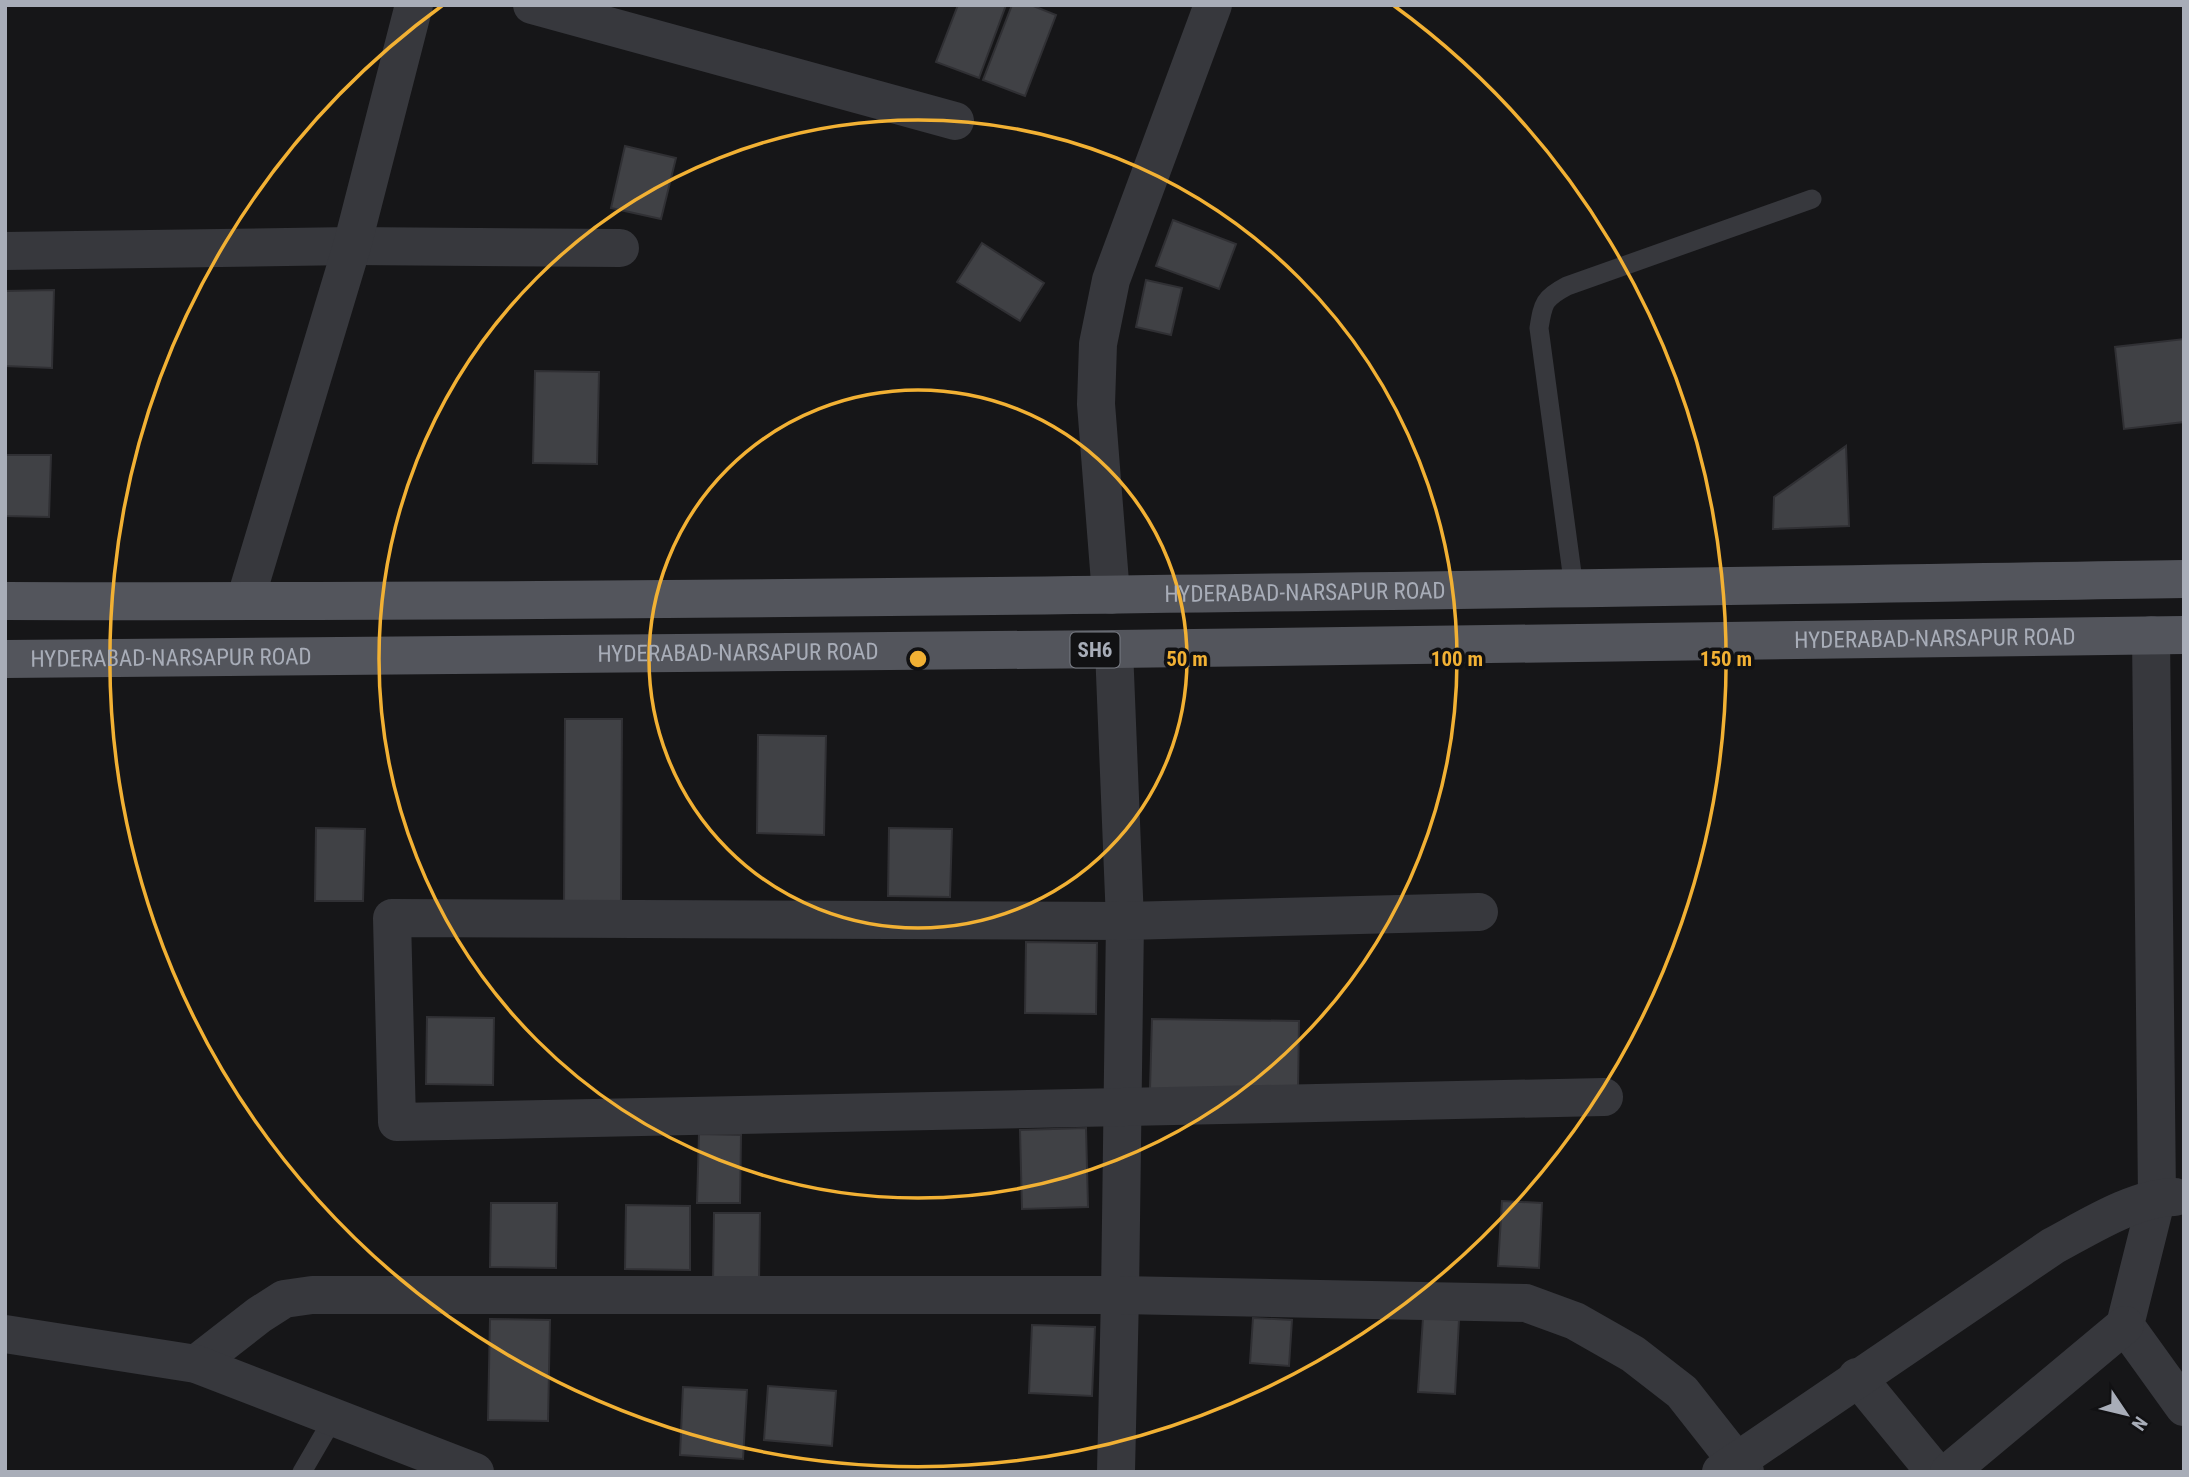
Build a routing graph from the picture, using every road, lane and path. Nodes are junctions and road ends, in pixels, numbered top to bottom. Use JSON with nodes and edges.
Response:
{"nodes":[{"id":1,"x":414,"y":5,"type":"edge"},
{"id":2,"x":532,"y":5,"type":"edge"},
{"id":3,"x":1213,"y":5,"type":"edge"},
{"id":4,"x":954,"y":121,"type":"dead end"},
{"id":5,"x":1812,"y":199,"type":"dead end"},
{"id":6,"x":352,"y":246,"type":"junction"},
{"id":7,"x":620,"y":247,"type":"dead end"},
{"id":8,"x":5,"y":251,"type":"edge"},
{"id":9,"x":2184,"y":579,"type":"edge"},
{"id":10,"x":1574,"y":588,"type":"junction"},
{"id":11,"x":1111,"y":595,"type":"junction"},
{"id":12,"x":5,"y":601,"type":"edge"},
{"id":13,"x":245,"y":601,"type":"junction"},
{"id":14,"x":2167,"y":635,"type":"edge"},
{"id":15,"x":1114,"y":649,"type":"junction"},
{"id":16,"x":5,"y":659,"type":"edge"},
{"id":17,"x":1479,"y":912,"type":"dead end"},
{"id":18,"x":1125,"y":920,"type":"junction"},
{"id":19,"x":1604,"y":1097,"type":"dead end"},
{"id":20,"x":1122,"y":1106,"type":"junction"},
{"id":21,"x":2171,"y":1197,"type":"edge"},
{"id":22,"x":1120,"y":1295,"type":"junction"},
{"id":23,"x":2125,"y":1325,"type":"junction"},
{"id":24,"x":5,"y":1334,"type":"edge"},
{"id":25,"x":196,"y":1364,"type":"junction"},
{"id":26,"x":1857,"y":1377,"type":"junction"},
{"id":27,"x":2184,"y":1407,"type":"edge"},
{"id":28,"x":334,"y":1417,"type":"junction"},
{"id":29,"x":1734,"y":1468,"type":"edge"},
{"id":30,"x":302,"y":1472,"type":"edge"},
{"id":31,"x":475,"y":1472,"type":"edge"},
{"id":32,"x":1116,"y":1472,"type":"edge"},
{"id":33,"x":1935,"y":1472,"type":"edge"},
{"id":34,"x":1950,"y":1472,"type":"edge"}],
"edges":[{"from":1,"to":6,"type":"street"},
{"from":2,"to":4,"type":"street"},
{"from":3,"to":11,"type":"street"},
{"from":5,"to":10,"type":"lane"},
{"from":6,"to":7,"type":"street"},
{"from":6,"to":8,"type":"street"},
{"from":6,"to":13,"type":"street"},
{"from":9,"to":10,"type":"main road","name":"HYDERABAD-NARSAPUR ROAD"},
{"from":10,"to":11,"type":"main road","name":"HYDERABAD-NARSAPUR ROAD"},
{"from":11,"to":13,"type":"main road","name":"HYDERABAD-NARSAPUR ROAD"},
{"from":12,"to":13,"type":"main road","name":"HYDERABAD-NARSAPUR ROAD"},
{"from":14,"to":15,"type":"main road","name":"HYDERABAD-NARSAPUR ROAD","number":"SH6"},
{"from":14,"to":21,"type":"street"},
{"from":15,"to":16,"type":"main road","name":"HYDERABAD-NARSAPUR ROAD","number":"SH6"},
{"from":15,"to":18,"type":"street"},
{"from":17,"to":18,"type":"street"},
{"from":18,"to":20,"type":"street"},
{"from":18,"to":20,"type":"street"},
{"from":19,"to":20,"type":"street"},
{"from":20,"to":22,"type":"street"},
{"from":21,"to":23,"type":"street"},
{"from":21,"to":26,"type":"street"},
{"from":22,"to":25,"type":"street"},
{"from":22,"to":29,"type":"street"},
{"from":22,"to":32,"type":"street"},
{"from":23,"to":27,"type":"street"},
{"from":23,"to":34,"type":"street"},
{"from":24,"to":25,"type":"street"},
{"from":25,"to":28,"type":"street"},
{"from":26,"to":29,"type":"street"},
{"from":26,"to":33,"type":"street"},
{"from":28,"to":30,"type":"lane"},
{"from":28,"to":31,"type":"street"}]}
